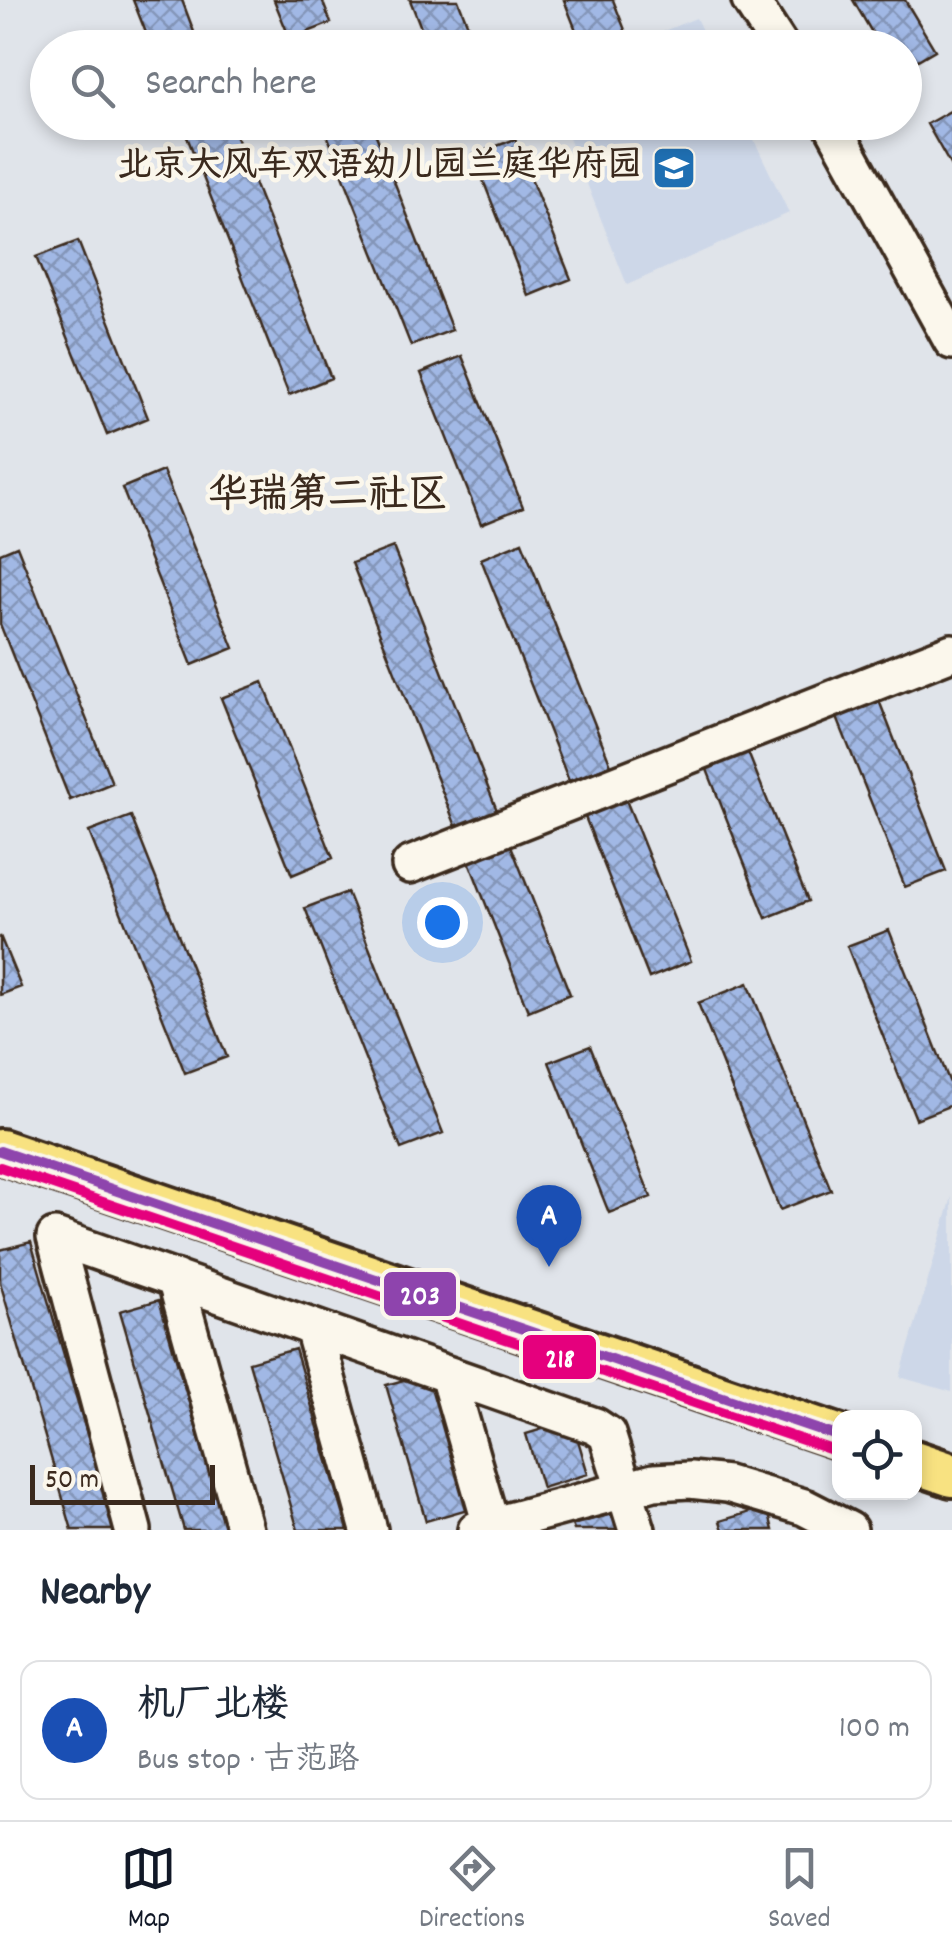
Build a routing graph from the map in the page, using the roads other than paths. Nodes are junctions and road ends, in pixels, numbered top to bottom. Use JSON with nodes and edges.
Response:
{"nodes":[{"id":1,"x":750,"y":0,"type":"edge"},
{"id":2,"x":769,"y":30,"type":"edge"},
{"id":3,"x":841,"y":140,"type":"edge"},
{"id":4,"x":952,"y":340,"type":"edge"},
{"id":5,"x":952,"y":652,"type":"edge"},
{"id":6,"x":410,"y":865,"type":"dead end"},
{"id":7,"x":0,"y":1151,"type":"edge"},
{"id":8,"x":176,"y":1278,"type":"junction"},
{"id":9,"x":313,"y":1328,"type":"junction"},
{"id":10,"x":448,"y":1375,"type":"junction"},
{"id":11,"x":832,"y":1434,"type":"edge"},
{"id":12,"x":922,"y":1465,"type":"edge"},
{"id":13,"x":952,"y":1475,"type":"edge"},
{"id":14,"x":626,"y":1490,"type":"junction"},
{"id":15,"x":778,"y":1514,"type":"edge"},
{"id":16,"x":501,"y":1526,"type":"edge"},
{"id":17,"x":133,"y":1530,"type":"edge"},
{"id":18,"x":244,"y":1530,"type":"edge"},
{"id":19,"x":369,"y":1530,"type":"edge"},
{"id":20,"x":637,"y":1530,"type":"edge"},
{"id":21,"x":849,"y":1530,"type":"edge"}],
"edges":[{"from":1,"to":2,"type":"street"},
{"from":3,"to":4,"type":"street"},
{"from":5,"to":6,"type":"street"},
{"from":7,"to":11,"type":"main road"},
{"from":8,"to":9,"type":"street"},
{"from":8,"to":17,"type":"street"},
{"from":8,"to":18,"type":"street"},
{"from":9,"to":10,"type":"street"},
{"from":9,"to":19,"type":"street"},
{"from":10,"to":14,"type":"street"},
{"from":10,"to":16,"type":"street"},
{"from":12,"to":13,"type":"main road"},
{"from":14,"to":15,"type":"street"},
{"from":14,"to":16,"type":"street"},
{"from":14,"to":20,"type":"street"},
{"from":15,"to":21,"type":"street"}]}
